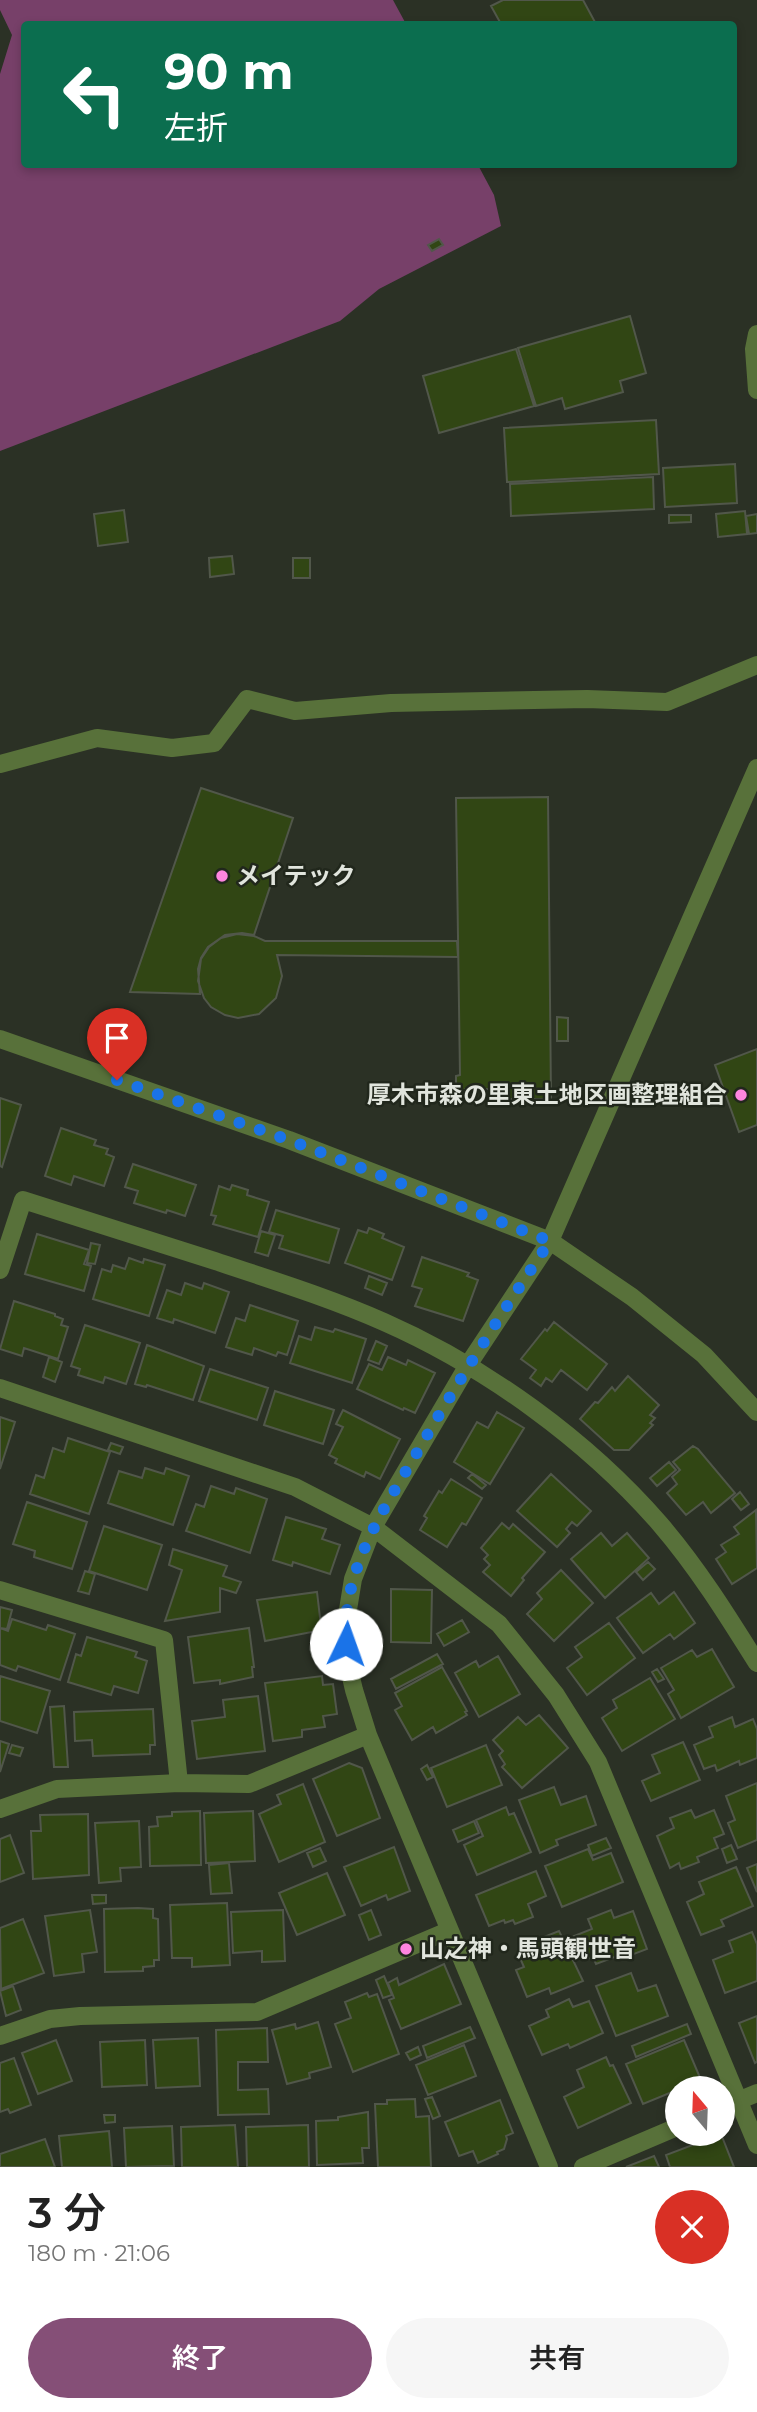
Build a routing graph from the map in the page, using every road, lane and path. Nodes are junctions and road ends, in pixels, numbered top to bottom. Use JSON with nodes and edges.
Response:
{"nodes":[{"id":1,"x":757,"y":334,"type":"edge"},
{"id":2,"x":757,"y":390,"type":"edge"},
{"id":3,"x":757,"y":665,"type":"edge"},
{"id":4,"x":0,"y":764,"type":"edge"},
{"id":5,"x":757,"y":768,"type":"edge"},
{"id":6,"x":0,"y":1039,"type":"edge"},
{"id":7,"x":550,"y":1241,"type":"junction"},
{"id":8,"x":0,"y":1270,"type":"edge"},
{"id":9,"x":468,"y":1365,"type":"junction"},
{"id":10,"x":0,"y":1388,"type":"edge"},
{"id":11,"x":757,"y":1412,"type":"edge"},
{"id":12,"x":373,"y":1527,"type":"junction"},
{"id":13,"x":0,"y":1590,"type":"edge"},
{"id":14,"x":757,"y":1663,"type":"edge"},
{"id":15,"x":368,"y":1734,"type":"junction"},
{"id":16,"x":179,"y":1783,"type":"junction"},
{"id":17,"x":0,"y":1810,"type":"edge"},
{"id":18,"x":448,"y":1931,"type":"junction"},
{"id":19,"x":0,"y":2036,"type":"edge"},
{"id":20,"x":720,"y":2076,"type":"edge"},
{"id":21,"x":757,"y":2093,"type":"edge"},
{"id":22,"x":735,"y":2102,"type":"edge"},
{"id":23,"x":735,"y":2110,"type":"edge"},
{"id":24,"x":665,"y":2132,"type":"edge"},
{"id":25,"x":757,"y":2145,"type":"edge"},
{"id":26,"x":549,"y":2167,"type":"edge"},
{"id":27,"x":583,"y":2167,"type":"edge"}],
"edges":[{"from":1,"to":2,"type":"street"},
{"from":3,"to":4,"type":"street"},
{"from":5,"to":7,"type":"street"},
{"from":6,"to":7,"type":"street"},
{"from":7,"to":9,"type":"street"},
{"from":7,"to":11,"type":"street"},
{"from":8,"to":9,"type":"street"},
{"from":9,"to":12,"type":"street"},
{"from":9,"to":14,"type":"street"},
{"from":10,"to":12,"type":"street"},
{"from":12,"to":15,"type":"street"},
{"from":12,"to":20,"type":"street"},
{"from":13,"to":16,"type":"street"},
{"from":15,"to":16,"type":"street"},
{"from":15,"to":18,"type":"street"},
{"from":16,"to":17,"type":"street"},
{"from":18,"to":19,"type":"street"},
{"from":18,"to":26,"type":"street"},
{"from":21,"to":22,"type":"street"},
{"from":23,"to":25,"type":"street"},
{"from":24,"to":27,"type":"street"}]}
